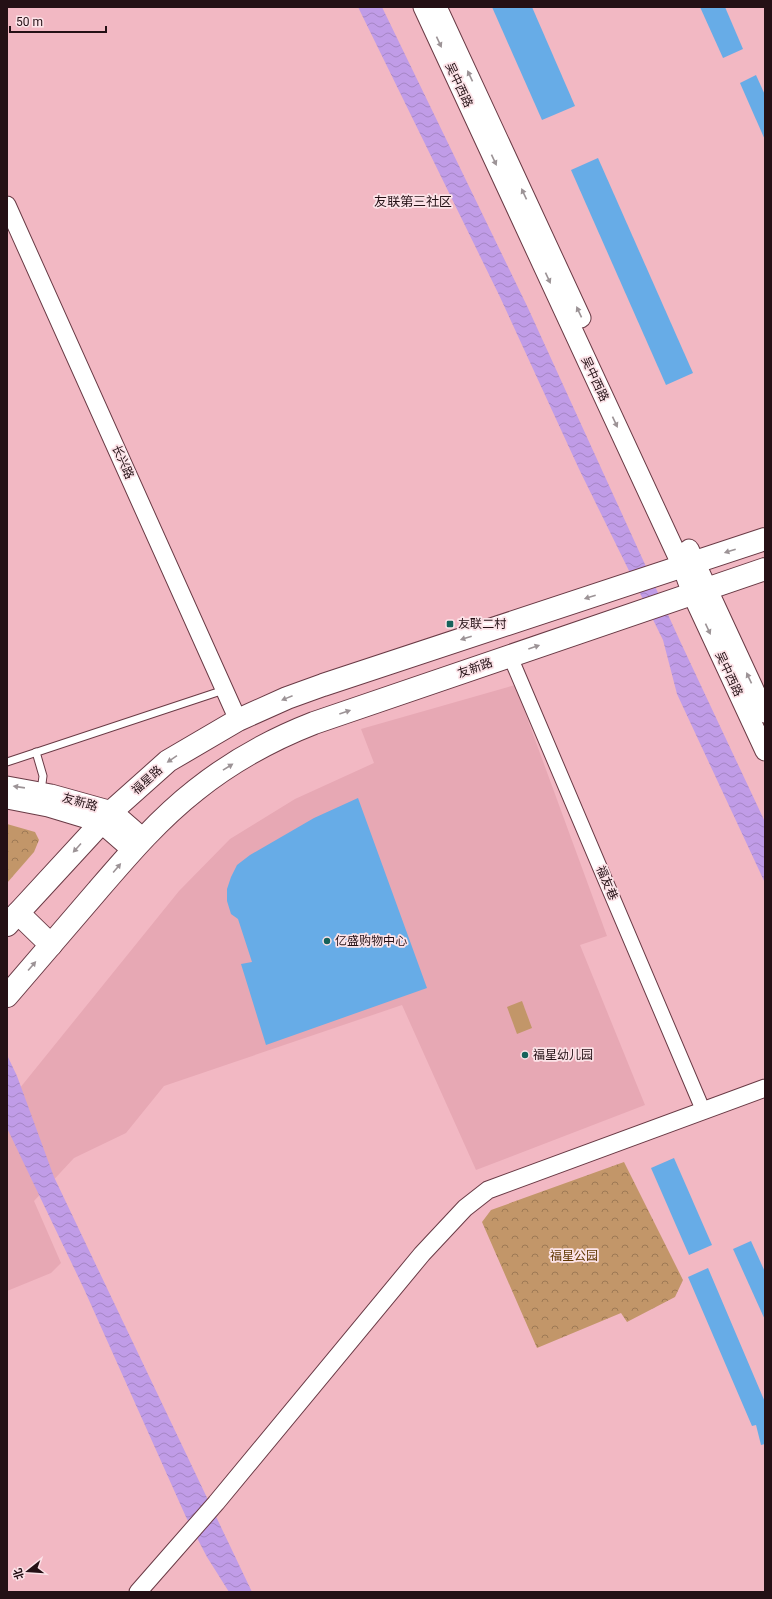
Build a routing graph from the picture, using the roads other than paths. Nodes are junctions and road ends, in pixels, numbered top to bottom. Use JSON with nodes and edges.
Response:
{"nodes":[{"id":1,"x":423,"y":7,"type":"edge"},
{"id":2,"x":437,"y":7,"type":"edge"},
{"id":3,"x":7,"y":205,"type":"edge"},
{"id":4,"x":765,"y":539,"type":"edge"},
{"id":5,"x":680,"y":567,"type":"junction"},
{"id":6,"x":765,"y":569,"type":"edge"},
{"id":7,"x":690,"y":594,"type":"junction"},
{"id":8,"x":510,"y":656,"type":"junction"},
{"id":9,"x":224,"y":690,"type":"junction"},
{"id":10,"x":765,"y":713,"type":"edge"},
{"id":11,"x":238,"y":720,"type":"junction"},
{"id":12,"x":765,"y":751,"type":"edge"},
{"id":13,"x":36,"y":752,"type":"junction"},
{"id":14,"x":7,"y":762,"type":"edge"},
{"id":15,"x":7,"y":786,"type":"edge"},
{"id":16,"x":41,"y":791,"type":"junction"},
{"id":17,"x":7,"y":800,"type":"edge"},
{"id":18,"x":106,"y":817,"type":"junction"},
{"id":19,"x":138,"y":844,"type":"junction"},
{"id":20,"x":12,"y":919,"type":"edge"},
{"id":21,"x":51,"y":945,"type":"junction"},
{"id":22,"x":7,"y":996,"type":"edge"},
{"id":23,"x":765,"y":1088,"type":"edge"},
{"id":24,"x":703,"y":1110,"type":"junction"},
{"id":25,"x":138,"y":1592,"type":"edge"}],
"edges":[{"from":1,"to":5,"type":"main road","name":"吴中西路","one_way":true},
{"from":5,"to":2,"type":"main road","name":"吴中西路","one_way":true},
{"from":3,"to":9,"type":"street","name":"长兴路"},
{"from":4,"to":5,"type":"main road","one_way":true},
{"from":5,"to":7,"type":"main road","name":"吴中西路"},
{"from":5,"to":11,"type":"main road","name":"福星路","one_way":true},
{"from":6,"to":7,"type":"main road","name":"友新路"},
{"from":8,"to":7,"type":"main road","name":"友新路","one_way":true},
{"from":10,"to":7,"type":"main road","name":"吴中西路","one_way":true},
{"from":7,"to":12,"type":"main road","name":"吴中西路","one_way":true},
{"from":19,"to":8,"type":"main road","name":"友新路","one_way":true},
{"from":8,"to":24,"type":"street","name":"福友巷"},
{"from":9,"to":11,"type":"street","name":"长兴路"},
{"from":9,"to":13,"type":"lane"},
{"from":11,"to":18,"type":"main road","name":"福星路","one_way":true},
{"from":13,"to":14,"type":"lane"},
{"from":13,"to":16,"type":"lane"},
{"from":16,"to":15,"type":"main road","name":"友新路","one_way":true},
{"from":16,"to":18,"type":"main road","name":"友新路"},
{"from":17,"to":18,"type":"main road","name":"友新路"},
{"from":18,"to":19,"type":"main road","name":"友新路"},
{"from":18,"to":20,"type":"main road","name":"福星路","one_way":true},
{"from":21,"to":19,"type":"main road","one_way":true},
{"from":20,"to":21,"type":"main road"},
{"from":22,"to":21,"type":"main road","one_way":true},
{"from":23,"to":24,"type":"street"},
{"from":24,"to":25,"type":"street"}]}
